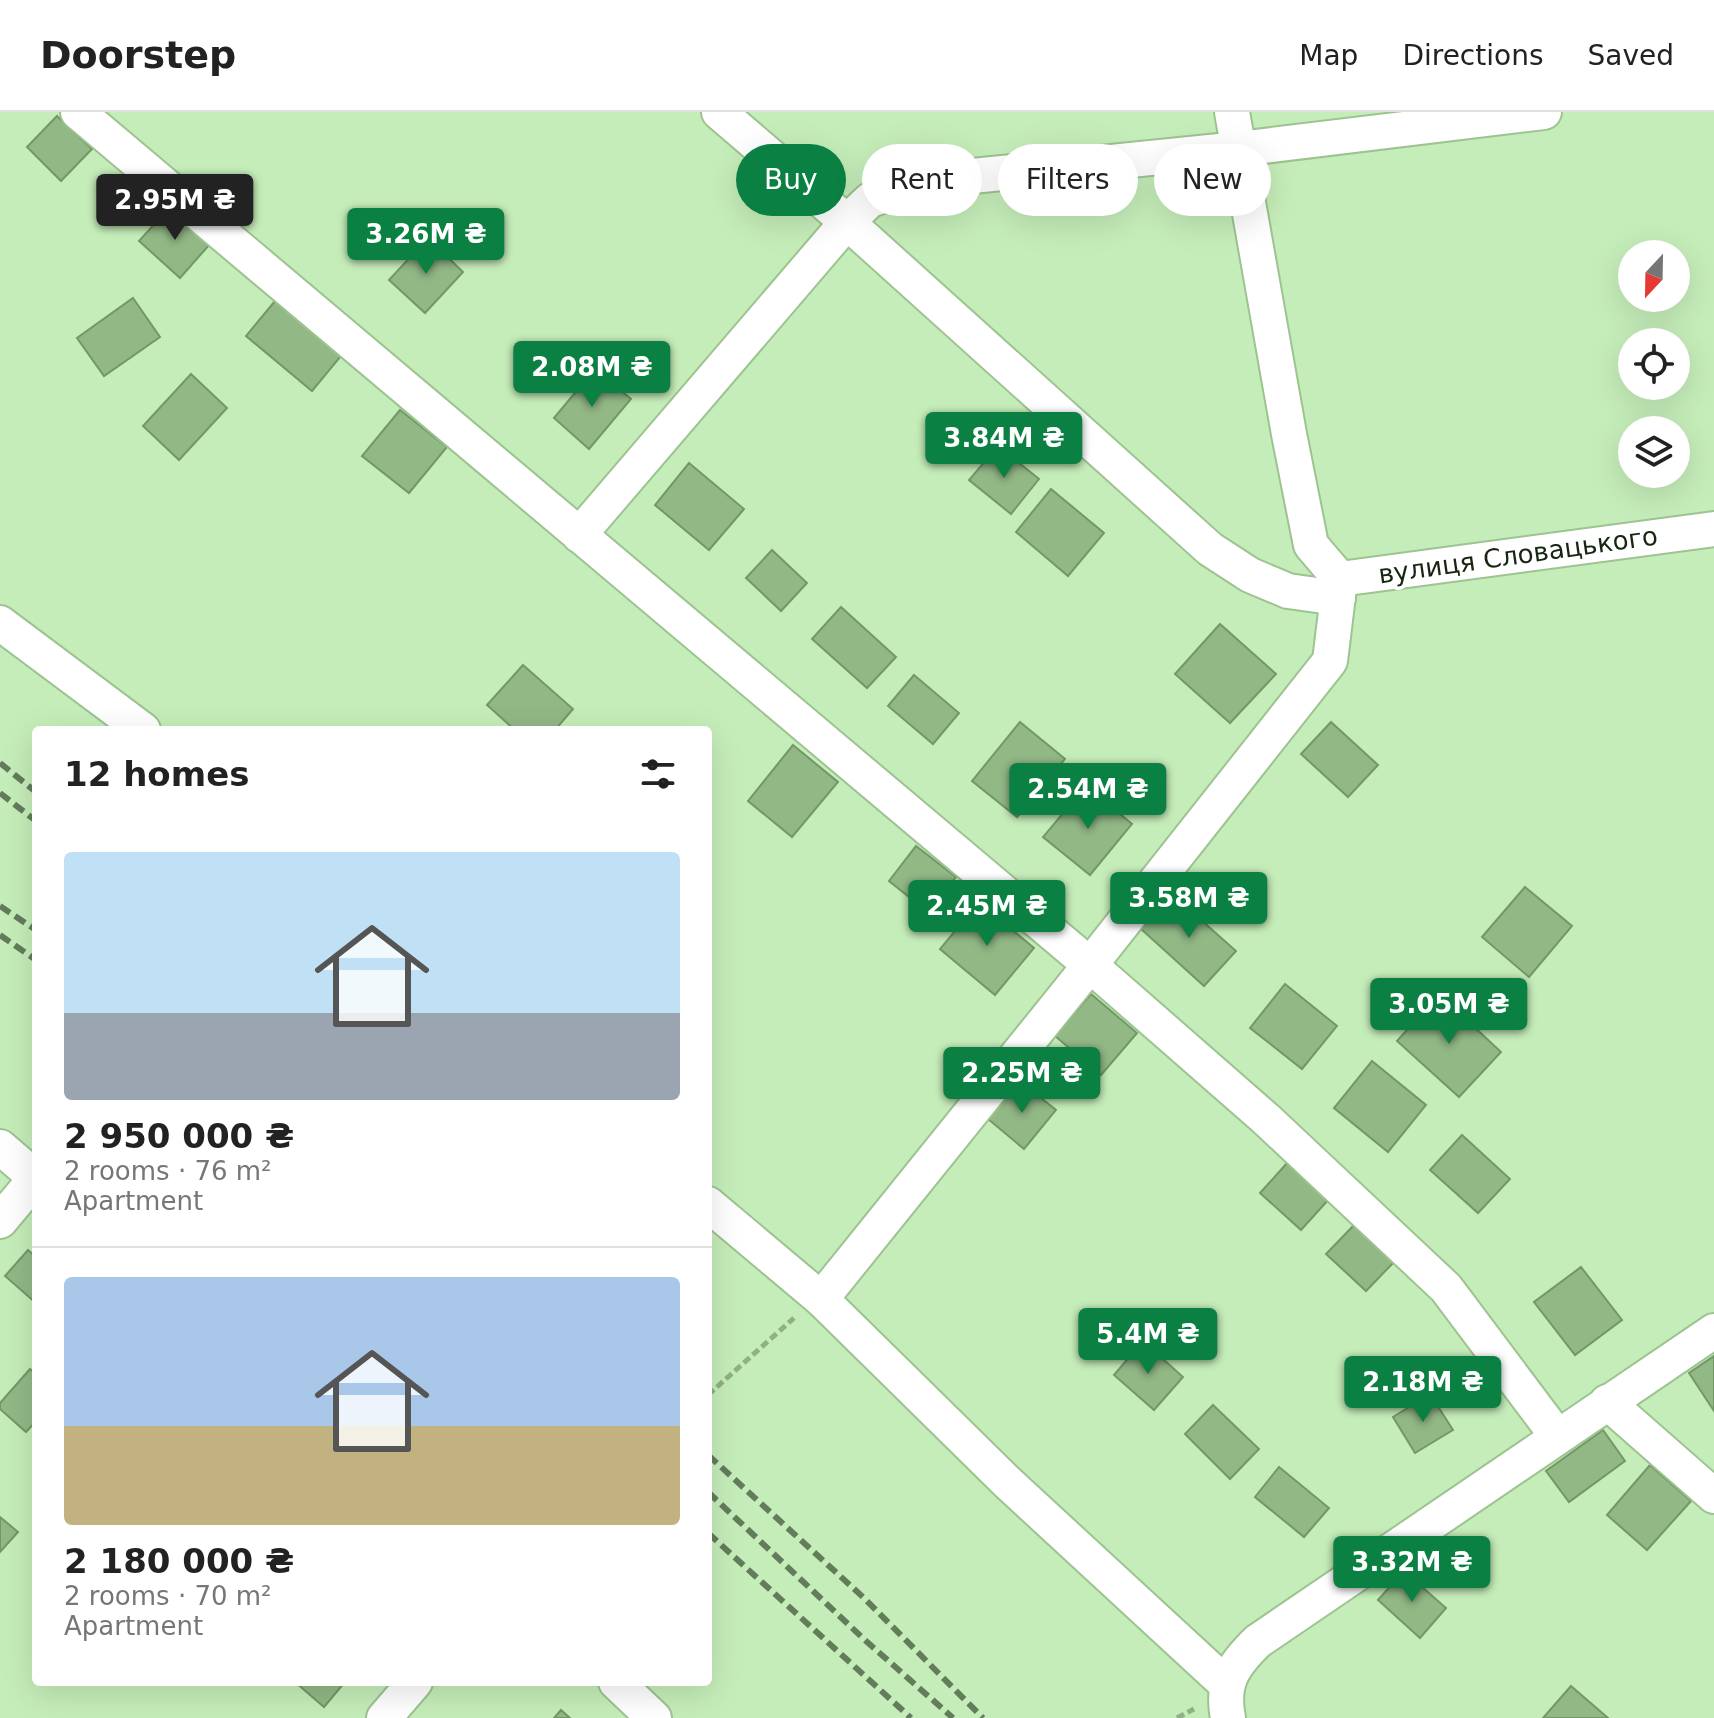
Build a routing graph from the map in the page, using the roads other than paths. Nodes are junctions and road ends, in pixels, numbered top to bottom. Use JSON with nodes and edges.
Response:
{"nodes":[{"id":1,"x":78,"y":112,"type":"edge"},
{"id":2,"x":719,"y":112,"type":"edge"},
{"id":3,"x":1232,"y":112,"type":"edge"},
{"id":4,"x":1544,"y":112,"type":"edge"},
{"id":5,"x":1238,"y":144,"type":"edge"},
{"id":6,"x":1271,"y":145,"type":"edge"},
{"id":7,"x":1154,"y":158,"type":"edge"},
{"id":8,"x":1251,"y":216,"type":"edge"},
{"id":9,"x":847,"y":222,"type":"junction"},
{"id":10,"x":1714,"y":529,"type":"edge"},
{"id":11,"x":579,"y":535,"type":"junction"},
{"id":12,"x":1339,"y":589,"type":"junction"},
{"id":13,"x":0,"y":623,"type":"edge"},
{"id":14,"x":138,"y":726,"type":"edge"},
{"id":15,"x":1090,"y":965,"type":"junction"},
{"id":16,"x":0,"y":1147,"type":"edge"},
{"id":17,"x":32,"y":1175,"type":"edge"},
{"id":18,"x":32,"y":1183,"type":"edge"},
{"id":19,"x":712,"y":1207,"type":"edge"},
{"id":20,"x":0,"y":1221,"type":"edge"},
{"id":21,"x":821,"y":1299,"type":"junction"},
{"id":22,"x":1714,"y":1331,"type":"edge"},
{"id":23,"x":1607,"y":1402,"type":"junction"},
{"id":24,"x":1557,"y":1436,"type":"junction"},
{"id":25,"x":1714,"y":1496,"type":"edge"},
{"id":26,"x":412,"y":1686,"type":"edge"},
{"id":27,"x":620,"y":1686,"type":"edge"},
{"id":28,"x":1227,"y":1702,"type":"edge"},
{"id":29,"x":384,"y":1718,"type":"edge"},
{"id":30,"x":654,"y":1718,"type":"edge"}],
"edges":[{"from":1,"to":11,"type":"street"},
{"from":2,"to":9,"type":"street","name":"вулиця Словацького"},
{"from":3,"to":5,"type":"street"},
{"from":4,"to":6,"type":"street"},
{"from":7,"to":9,"type":"street"},
{"from":8,"to":12,"type":"street"},
{"from":9,"to":11,"type":"street"},
{"from":9,"to":12,"type":"street","name":"вулиця Словацького"},
{"from":10,"to":12,"type":"street","name":"вулиця Словацького"},
{"from":11,"to":15,"type":"street"},
{"from":12,"to":15,"type":"street"},
{"from":13,"to":14,"type":"street"},
{"from":15,"to":21,"type":"street"},
{"from":15,"to":24,"type":"street"},
{"from":16,"to":17,"type":"street"},
{"from":18,"to":20,"type":"street"},
{"from":19,"to":21,"type":"street"},
{"from":21,"to":28,"type":"street"},
{"from":22,"to":23,"type":"street"},
{"from":23,"to":24,"type":"street"},
{"from":23,"to":25,"type":"street"},
{"from":24,"to":28,"type":"street"},
{"from":26,"to":29,"type":"street"},
{"from":27,"to":30,"type":"street"}]}
